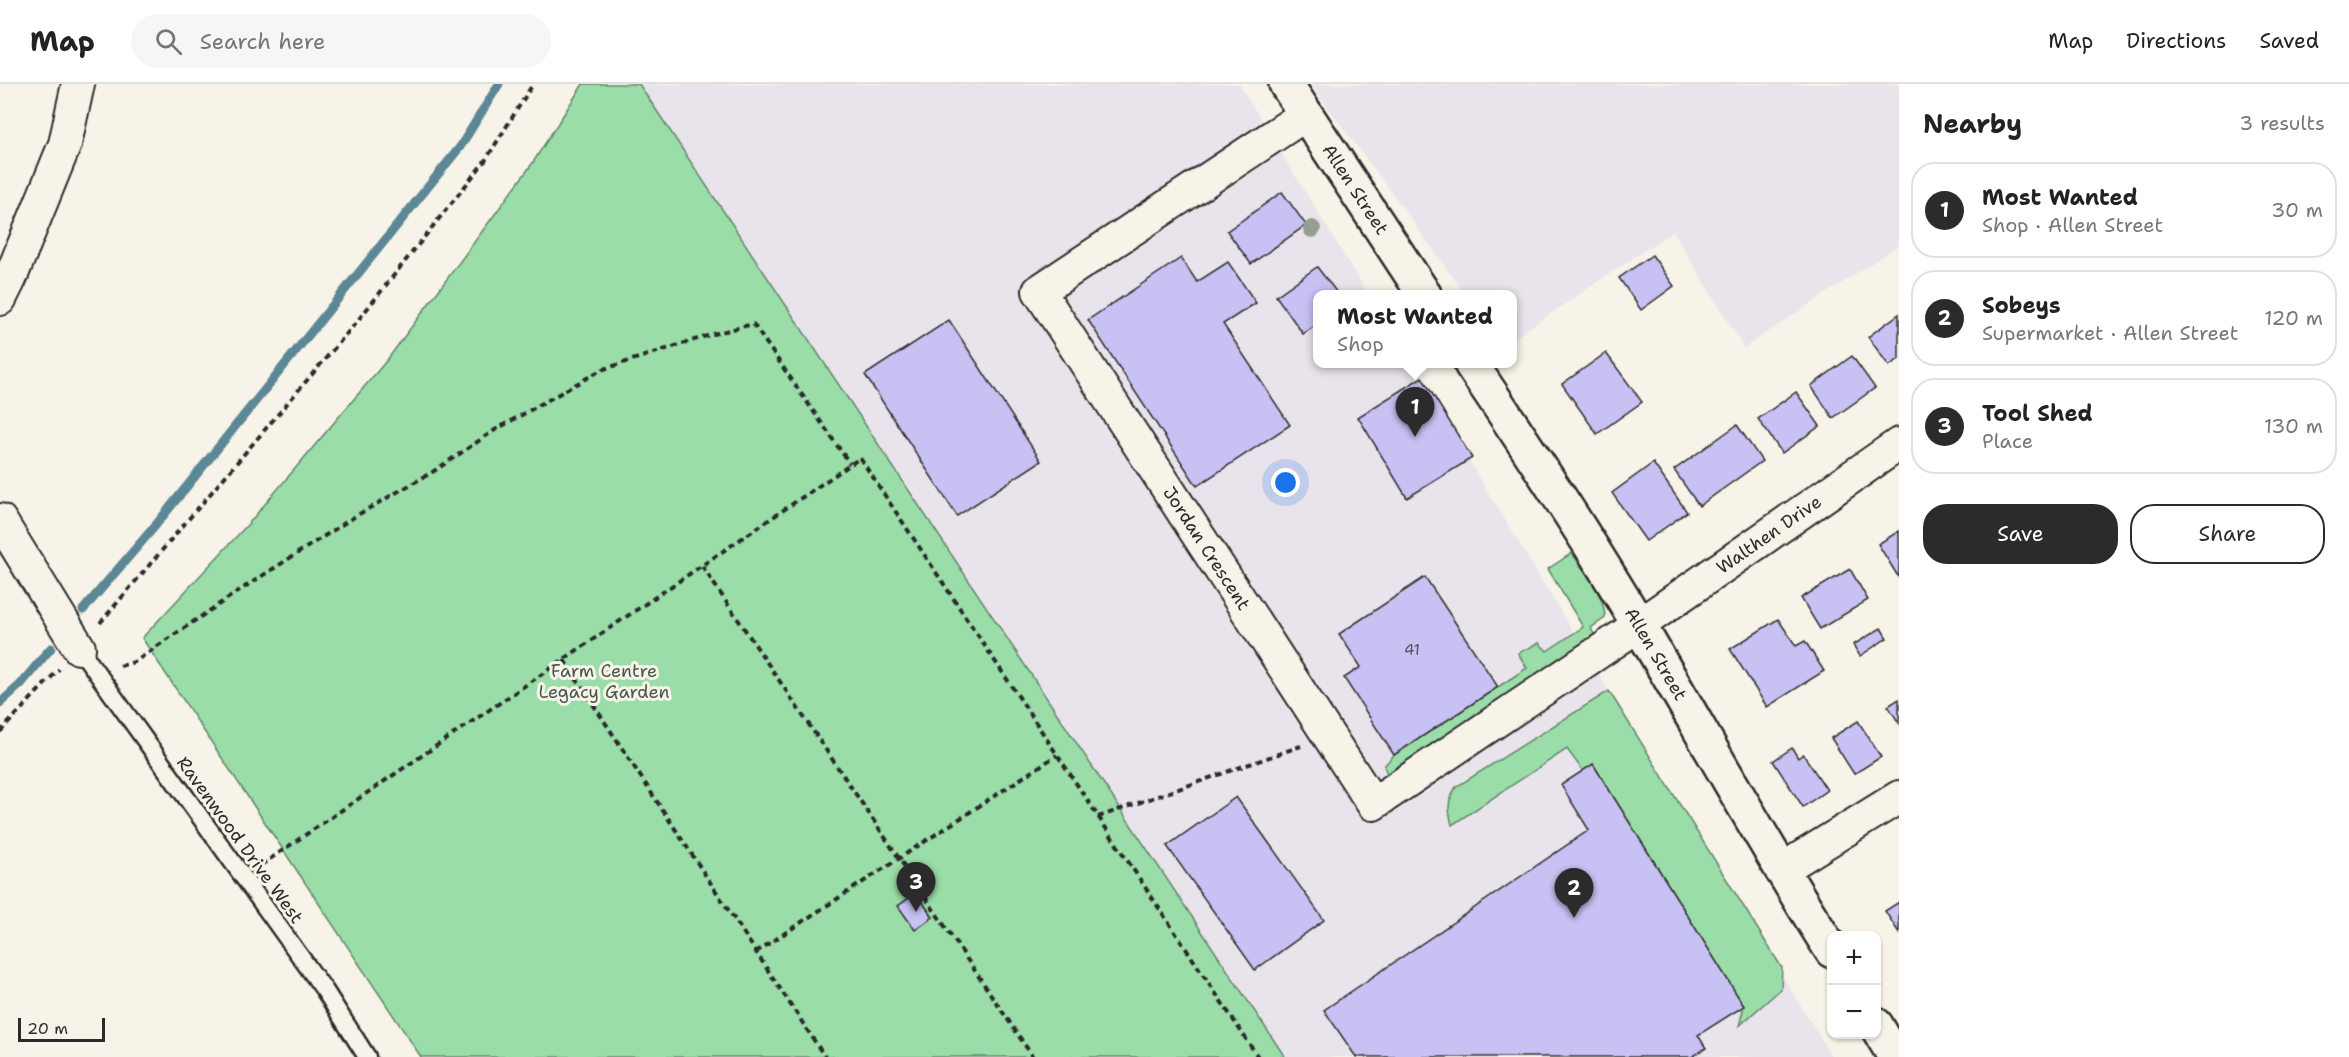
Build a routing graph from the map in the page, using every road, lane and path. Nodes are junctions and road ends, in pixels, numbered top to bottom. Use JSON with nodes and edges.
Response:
{"nodes":[{"id":1,"x":78,"y":84,"type":"edge"},
{"id":2,"x":533,"y":84,"type":"edge"},
{"id":3,"x":1286,"y":84,"type":"edge"},
{"id":4,"x":1305,"y":115,"type":"junction"},
{"id":5,"x":1421,"y":290,"type":"edge"},
{"id":6,"x":0,"y":299,"type":"edge"},
{"id":7,"x":1474,"y":368,"type":"edge"},
{"id":8,"x":1899,"y":444,"type":"edge"},
{"id":9,"x":850,"y":464,"type":"junction"},
{"id":10,"x":0,"y":520,"type":"edge"},
{"id":11,"x":702,"y":566,"type":"junction"},
{"id":12,"x":1639,"y":625,"type":"junction"},
{"id":13,"x":85,"y":657,"type":"junction"},
{"id":14,"x":564,"y":660,"type":"junction"},
{"id":15,"x":0,"y":732,"type":"edge"},
{"id":16,"x":1329,"y":736,"type":"junction"},
{"id":17,"x":1057,"y":755,"type":"junction"},
{"id":18,"x":1899,"y":796,"type":"edge"},
{"id":19,"x":1098,"y":817,"type":"junction"},
{"id":20,"x":899,"y":858,"type":"junction"},
{"id":21,"x":1781,"y":870,"type":"junction"},
{"id":22,"x":243,"y":878,"type":"junction"},
{"id":23,"x":1827,"y":943,"type":"edge"},
{"id":24,"x":756,"y":952,"type":"junction"},
{"id":25,"x":1881,"y":1033,"type":"edge"},
{"id":26,"x":367,"y":1057,"type":"edge"},
{"id":27,"x":825,"y":1057,"type":"edge"},
{"id":28,"x":1033,"y":1057,"type":"edge"},
{"id":29,"x":1258,"y":1057,"type":"edge"},
{"id":30,"x":1895,"y":1057,"type":"edge"}],
"edges":[{"from":1,"to":6,"type":"street"},
{"from":2,"to":13,"type":"path"},
{"from":3,"to":4,"type":"street","name":"Allen Street"},
{"from":4,"to":5,"type":"street","name":"Allen Street"},
{"from":4,"to":16,"type":"street","name":"Jordan Crescent"},
{"from":7,"to":12,"type":"street","name":"Allen Street"},
{"from":8,"to":12,"type":"street","name":"Walthen Drive"},
{"from":9,"to":11,"type":"path"},
{"from":9,"to":13,"type":"path"},
{"from":9,"to":17,"type":"path"},
{"from":10,"to":13,"type":"street"},
{"from":11,"to":14,"type":"path"},
{"from":11,"to":20,"type":"path"},
{"from":12,"to":16,"type":"street","name":"Jordan Crescent"},
{"from":12,"to":21,"type":"street","name":"Allen Street"},
{"from":13,"to":15,"type":"path"},
{"from":13,"to":22,"type":"lane","name":"Ravenwood Drive West"},
{"from":14,"to":22,"type":"path"},
{"from":14,"to":24,"type":"path"},
{"from":16,"to":19,"type":"path"},
{"from":17,"to":19,"type":"path"},
{"from":17,"to":20,"type":"path"},
{"from":18,"to":21,"type":"street"},
{"from":19,"to":29,"type":"path"},
{"from":20,"to":24,"type":"path"},
{"from":20,"to":28,"type":"path"},
{"from":21,"to":23,"type":"street","name":"Allen Street"},
{"from":22,"to":26,"type":"lane","name":"Ravenwood Drive West"},
{"from":24,"to":27,"type":"path"},
{"from":25,"to":30,"type":"street"}]}
